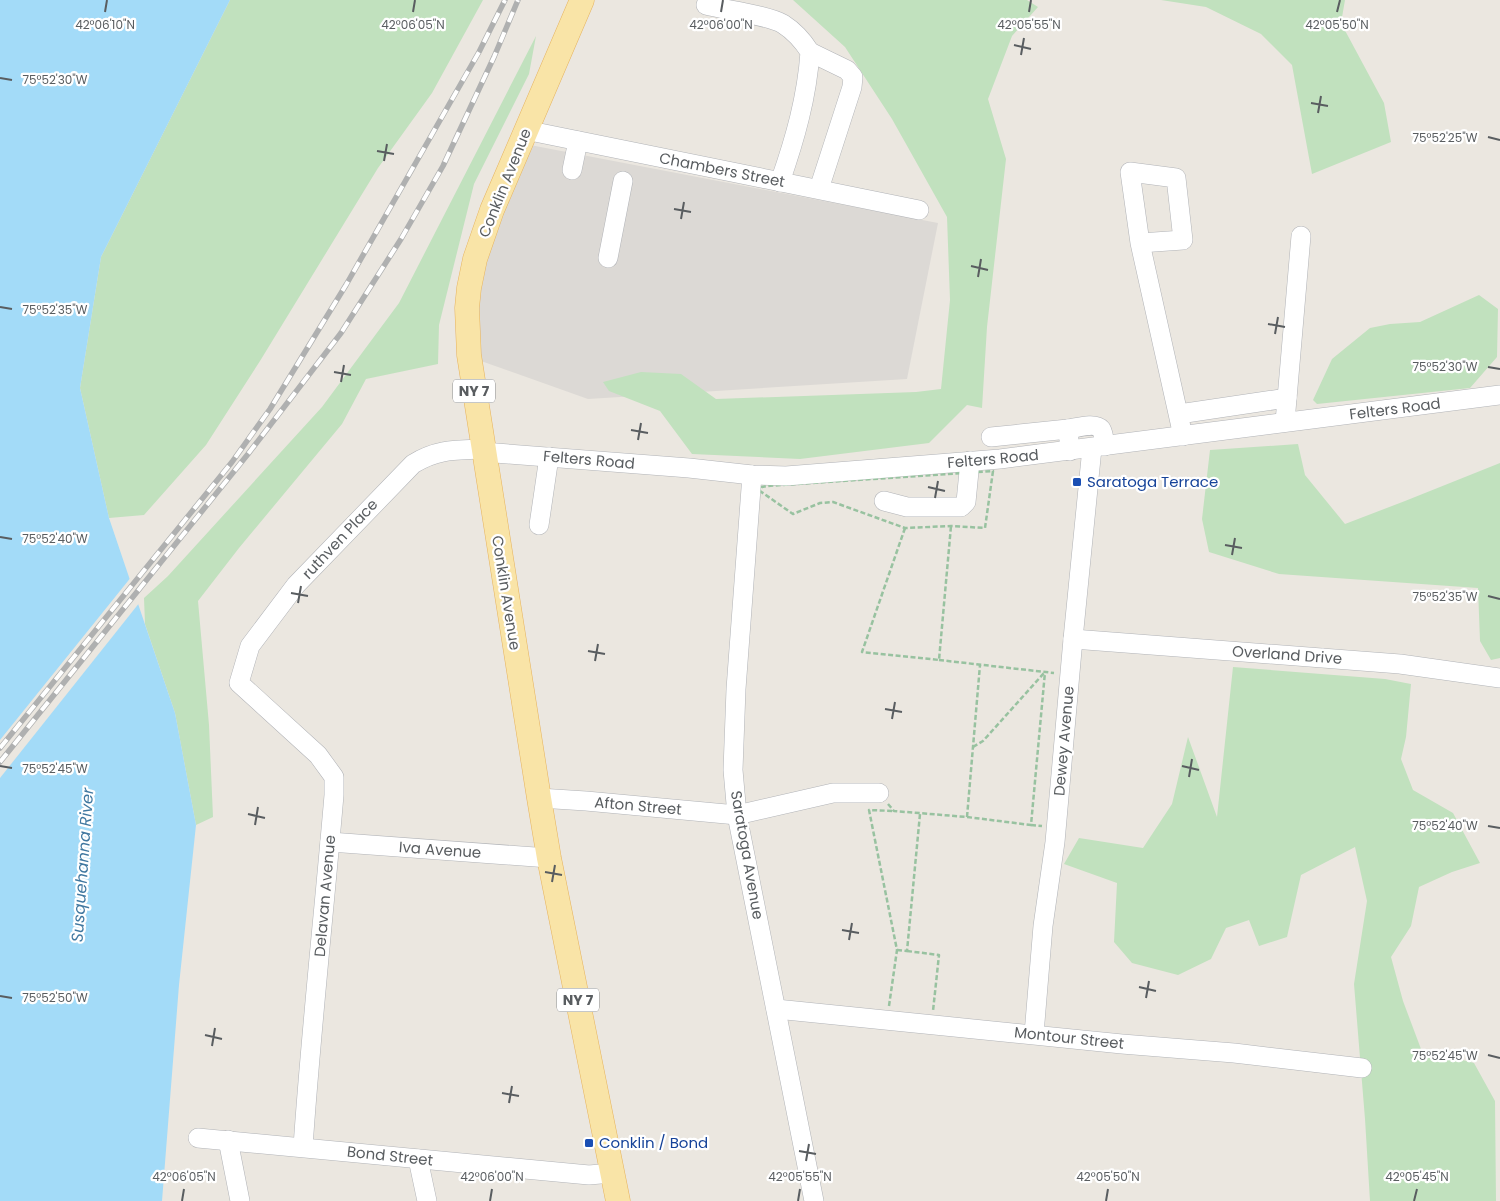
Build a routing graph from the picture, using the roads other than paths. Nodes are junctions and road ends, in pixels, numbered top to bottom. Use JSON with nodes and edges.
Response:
{"nodes":[{"id":1,"x":582,"y":0,"type":"edge"},
{"id":2,"x":708,"y":0,"type":"edge"},
{"id":3,"x":810,"y":52,"type":"junction"},
{"id":4,"x":526,"y":130,"type":"junction"},
{"id":5,"x":578,"y":141,"type":"junction"},
{"id":6,"x":572,"y":170,"type":"dead end"},
{"id":7,"x":623,"y":180,"type":"dead end"},
{"id":8,"x":780,"y":182,"type":"junction"},
{"id":9,"x":819,"y":190,"type":"junction"},
{"id":10,"x":920,"y":210,"type":"dead end"},
{"id":11,"x":1301,"y":236,"type":"dead end"},
{"id":12,"x":1140,"y":243,"type":"dead end"},
{"id":13,"x":608,"y":258,"type":"dead end"},
{"id":14,"x":1500,"y":395,"type":"edge"},
{"id":15,"x":1287,"y":398,"type":"junction"},
{"id":16,"x":1179,"y":414,"type":"junction"},
{"id":17,"x":1285,"y":422,"type":"junction"},
{"id":18,"x":1068,"y":429,"type":"junction"},
{"id":19,"x":1184,"y":436,"type":"junction"},
{"id":20,"x":991,"y":437,"type":"dead end"},
{"id":21,"x":1099,"y":447,"type":"junction"},
{"id":22,"x":483,"y":450,"type":"junction"},
{"id":23,"x":1070,"y":451,"type":"junction"},
{"id":24,"x":549,"y":457,"type":"junction"},
{"id":25,"x":970,"y":462,"type":"junction"},
{"id":26,"x":752,"y":475,"type":"junction"},
{"id":27,"x":884,"y":501,"type":"dead end"},
{"id":28,"x":539,"y":525,"type":"dead end"},
{"id":29,"x":1072,"y":639,"type":"junction"},
{"id":30,"x":1500,"y":678,"type":"edge"},
{"id":31,"x":239,"y":683,"type":"joint"},
{"id":32,"x":879,"y":793,"type":"road end"},
{"id":33,"x":539,"y":798,"type":"junction"},
{"id":34,"x":737,"y":815,"type":"junction"},
{"id":35,"x":330,"y":842,"type":"junction"},
{"id":36,"x":549,"y":858,"type":"junction"},
{"id":37,"x":776,"y":1009,"type":"junction"},
{"id":38,"x":1034,"y":1034,"type":"junction"},
{"id":39,"x":1362,"y":1068,"type":"dead end"},
{"id":40,"x":198,"y":1138,"type":"dead end"},
{"id":41,"x":228,"y":1140,"type":"junction"},
{"id":42,"x":303,"y":1147,"type":"junction"},
{"id":43,"x":418,"y":1159,"type":"junction"},
{"id":44,"x":612,"y":1173,"type":"junction"},
{"id":45,"x":240,"y":1201,"type":"edge"},
{"id":46,"x":427,"y":1201,"type":"edge"},
{"id":47,"x":618,"y":1201,"type":"edge"},
{"id":48,"x":814,"y":1201,"type":"edge"}],
"edges":[{"from":1,"to":4,"type":"main road","name":"Conklin Avenue","number":"NY 7"},
{"from":2,"to":3,"type":"street"},
{"from":3,"to":8,"type":"street"},
{"from":3,"to":9,"type":"street"},
{"from":4,"to":5,"type":"street","name":"Chambers Street"},
{"from":4,"to":22,"type":"main road","name":"Conklin Avenue","number":"NY 7"},
{"from":5,"to":6,"type":"street"},
{"from":5,"to":8,"type":"street","name":"Chambers Street"},
{"from":7,"to":13,"type":"street"},
{"from":8,"to":9,"type":"street","name":"Chambers Street"},
{"from":9,"to":10,"type":"street","name":"Chambers Street"},
{"from":11,"to":15,"type":"street"},
{"from":12,"to":16,"type":"street"},
{"from":14,"to":17,"type":"street","name":"Felters Road"},
{"from":15,"to":16,"type":"street"},
{"from":15,"to":17,"type":"street"},
{"from":16,"to":19,"type":"street"},
{"from":17,"to":19,"type":"street","name":"Felters Road"},
{"from":18,"to":20,"type":"street"},
{"from":18,"to":21,"type":"street"},
{"from":18,"to":23,"type":"street"},
{"from":19,"to":21,"type":"street","name":"Felters Road"},
{"from":21,"to":23,"type":"street","name":"Felters Road"},
{"from":21,"to":29,"type":"street","name":"Dewey Avenue"},
{"from":22,"to":24,"type":"street","name":"Felters Road"},
{"from":22,"to":31,"type":"street","name":"ruthven Place"},
{"from":22,"to":33,"type":"main road","name":"Conklin Avenue","number":"NY 7"},
{"from":23,"to":25,"type":"street","name":"Felters Road"},
{"from":24,"to":26,"type":"street","name":"Felters Road"},
{"from":24,"to":28,"type":"street"},
{"from":25,"to":26,"type":"street","name":"Felters Road"},
{"from":25,"to":27,"type":"street"},
{"from":26,"to":34,"type":"street","name":"Saratoga Avenue"},
{"from":29,"to":30,"type":"street","name":"Overland Drive"},
{"from":29,"to":38,"type":"street","name":"Dewey Avenue"},
{"from":31,"to":35,"type":"street","name":"Delavan Avenue"},
{"from":32,"to":34,"type":"street","name":"Afton Street"},
{"from":33,"to":34,"type":"street","name":"Afton Street"},
{"from":33,"to":36,"type":"main road","name":"Conklin Avenue","number":"NY 7"},
{"from":34,"to":37,"type":"street","name":"Saratoga Avenue"},
{"from":35,"to":36,"type":"street","name":"Iva Avenue"},
{"from":35,"to":42,"type":"street","name":"Delavan Avenue"},
{"from":36,"to":44,"type":"main road","name":"Conklin Avenue","number":"NY 7"},
{"from":37,"to":38,"type":"street","name":"Montour Street"},
{"from":37,"to":48,"type":"street","name":"Saratoga Avenue"},
{"from":38,"to":39,"type":"street","name":"Montour Street"},
{"from":40,"to":41,"type":"street","name":"Bond Street"},
{"from":41,"to":42,"type":"street","name":"Bond Street"},
{"from":41,"to":45,"type":"street"},
{"from":42,"to":43,"type":"street","name":"Bond Street"},
{"from":43,"to":44,"type":"street","name":"Bond Street"},
{"from":43,"to":46,"type":"street"},
{"from":44,"to":47,"type":"main road","name":"Conklin Avenue","number":"NY 7"}]}
